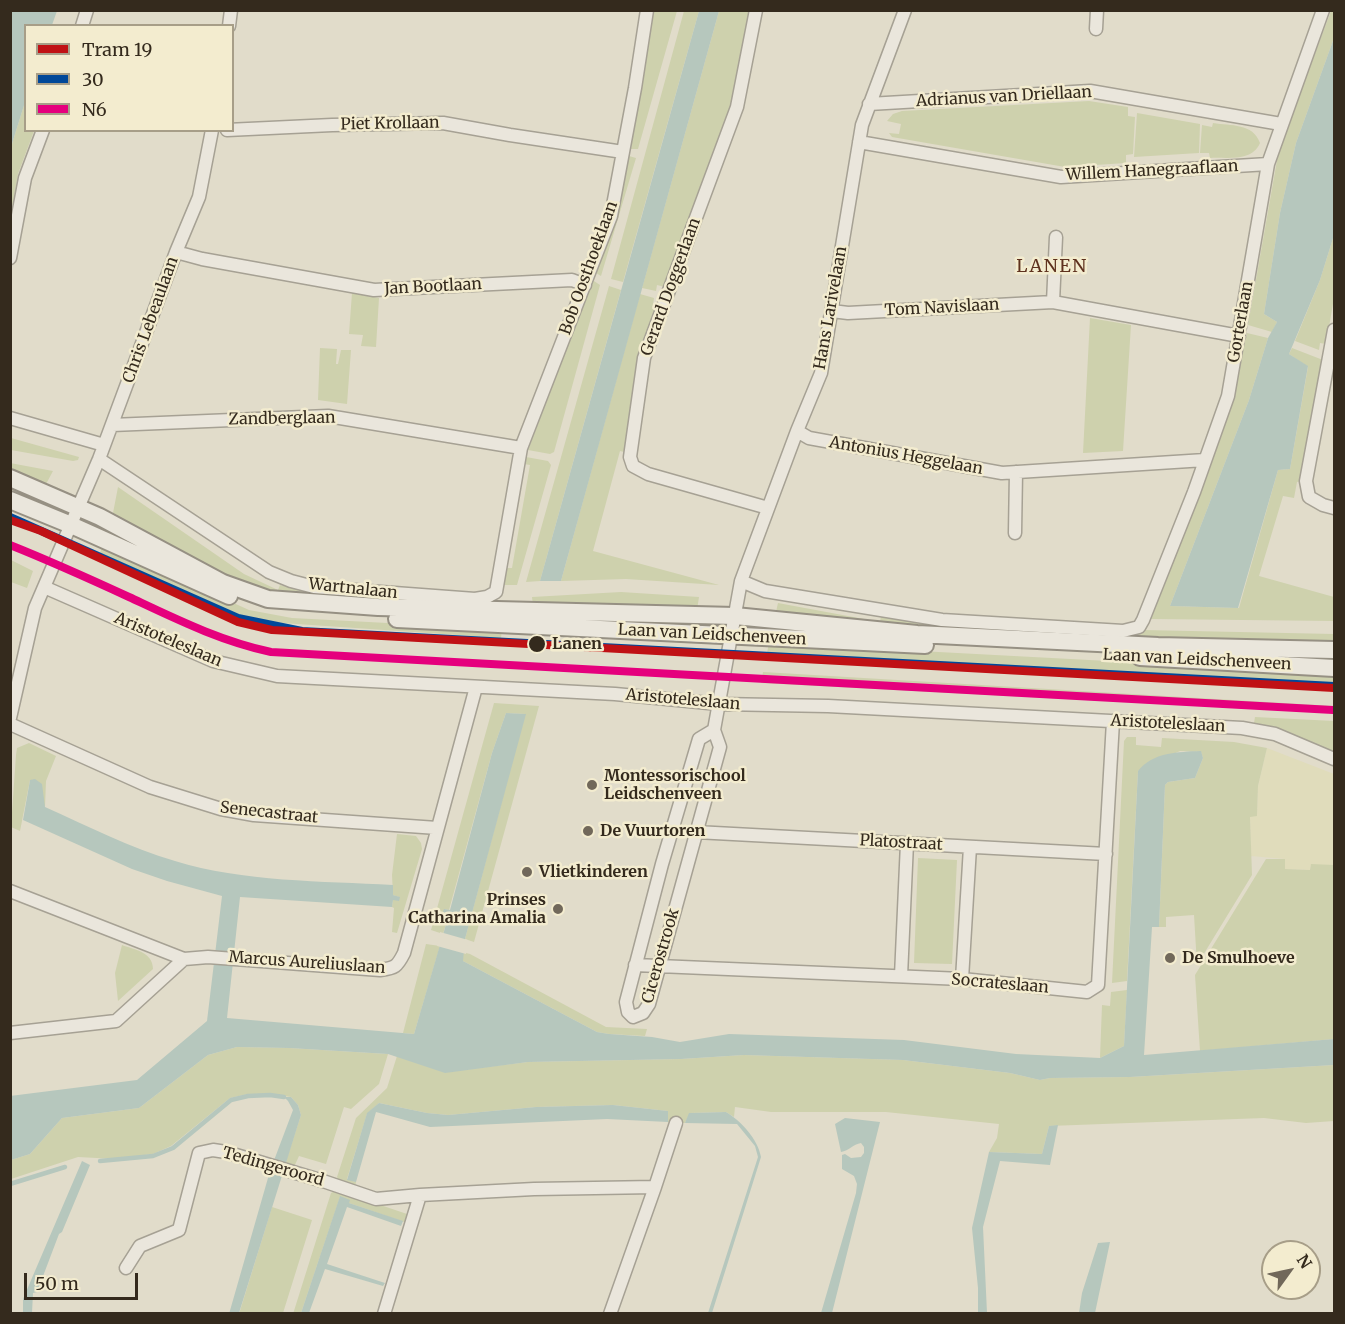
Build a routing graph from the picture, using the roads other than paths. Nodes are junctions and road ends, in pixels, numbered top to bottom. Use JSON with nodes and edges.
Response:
{"nodes":[{"id":1,"x":647,"y":10,"type":"edge"},
{"id":2,"x":756,"y":10,"type":"edge"},
{"id":3,"x":905,"y":10,"type":"edge"},
{"id":4,"x":1097,"y":10,"type":"edge"},
{"id":5,"x":1323,"y":10,"type":"edge"},
{"id":6,"x":1096,"y":29,"type":"dead end"},
{"id":7,"x":869,"y":104,"type":"junction"},
{"id":8,"x":1281,"y":124,"type":"junction"},
{"id":9,"x":234,"y":130,"type":"edge"},
{"id":10,"x":42,"y":132,"type":"edge"},
{"id":11,"x":212,"y":132,"type":"edge"},
{"id":12,"x":859,"y":142,"type":"junction"},
{"id":13,"x":623,"y":152,"type":"junction"},
{"id":14,"x":1268,"y":164,"type":"junction"},
{"id":15,"x":1056,"y":237,"type":"dead end"},
{"id":16,"x":176,"y":252,"type":"junction"},
{"id":17,"x":10,"y":258,"type":"edge"},
{"id":18,"x":585,"y":285,"type":"junction"},
{"id":19,"x":1053,"y":302,"type":"junction"},
{"id":20,"x":832,"y":311,"type":"junction"},
{"id":21,"x":1335,"y":330,"type":"edge"},
{"id":22,"x":1239,"y":336,"type":"junction"},
{"id":23,"x":10,"y":418,"type":"edge"},
{"id":24,"x":112,"y":425,"type":"junction"},
{"id":25,"x":797,"y":430,"type":"junction"},
{"id":26,"x":104,"y":445,"type":"junction"},
{"id":27,"x":521,"y":448,"type":"junction"},
{"id":28,"x":99,"y":459,"type":"junction"},
{"id":29,"x":1205,"y":460,"type":"junction"},
{"id":30,"x":1016,"y":472,"type":"junction"},
{"id":31,"x":10,"y":478,"type":"edge"},
{"id":32,"x":10,"y":501,"type":"edge"},
{"id":33,"x":79,"y":507,"type":"junction"},
{"id":34,"x":768,"y":508,"type":"junction"},
{"id":35,"x":1335,"y":508,"type":"edge"},
{"id":36,"x":71,"y":525,"type":"junction"},
{"id":37,"x":1015,"y":533,"type":"dead end"},
{"id":38,"x":741,"y":581,"type":"junction"},
{"id":39,"x":44,"y":587,"type":"junction"},
{"id":40,"x":735,"y":616,"type":"junction"},
{"id":41,"x":732,"y":636,"type":"junction"},
{"id":42,"x":1335,"y":650,"type":"edge"},
{"id":43,"x":1335,"y":668,"type":"edge"},
{"id":44,"x":476,"y":687,"type":"junction"},
{"id":45,"x":719,"y":704,"type":"junction"},
{"id":46,"x":10,"y":718,"type":"edge"},
{"id":47,"x":1113,"y":721,"type":"junction"},
{"id":48,"x":10,"y":724,"type":"edge"},
{"id":49,"x":714,"y":730,"type":"junction"},
{"id":50,"x":1335,"y":759,"type":"edge"},
{"id":51,"x":437,"y":828,"type":"junction"},
{"id":52,"x":696,"y":832,"type":"junction"},
{"id":53,"x":907,"y":843,"type":"junction"},
{"id":54,"x":970,"y":847,"type":"junction"},
{"id":55,"x":1106,"y":854,"type":"junction"},
{"id":56,"x":10,"y":891,"type":"edge"},
{"id":57,"x":184,"y":959,"type":"junction"},
{"id":58,"x":635,"y":964,"type":"junction"},
{"id":59,"x":659,"y":966,"type":"junction"},
{"id":60,"x":901,"y":976,"type":"junction"},
{"id":61,"x":962,"y":979,"type":"junction"},
{"id":62,"x":10,"y":1033,"type":"edge"},
{"id":63,"x":676,"y":1123,"type":"dead end"},
{"id":64,"x":655,"y":1187,"type":"junction"},
{"id":65,"x":420,"y":1195,"type":"junction"},
{"id":66,"x":126,"y":1268,"type":"dead end"},
{"id":67,"x":384,"y":1314,"type":"edge"},
{"id":68,"x":610,"y":1314,"type":"edge"}],
"edges":[{"from":1,"to":13,"type":"street","name":"Bob Oosthoeklaan"},
{"from":2,"to":34,"type":"street","name":"Gerard Doggerlaan"},
{"from":3,"to":7,"type":"street","name":"Hans Larivelaan"},
{"from":4,"to":6,"type":"street"},
{"from":5,"to":8,"type":"street","name":"Gorterlaan"},
{"from":7,"to":8,"type":"street","name":"Adrianus van Driellaan"},
{"from":7,"to":12,"type":"street","name":"Hans Larivelaan"},
{"from":8,"to":14,"type":"street","name":"Gorterlaan"},
{"from":9,"to":13,"type":"street","name":"Piet Krollaan"},
{"from":10,"to":17,"type":"street"},
{"from":11,"to":16,"type":"street","name":"Chris Lebeaulaan"},
{"from":12,"to":14,"type":"street","name":"Willem Hanegraaflaan"},
{"from":12,"to":20,"type":"street","name":"Hans Larivelaan"},
{"from":13,"to":18,"type":"street","name":"Bob Oosthoeklaan"},
{"from":14,"to":22,"type":"street","name":"Gorterlaan"},
{"from":15,"to":19,"type":"street"},
{"from":16,"to":18,"type":"street","name":"Jan Bootlaan"},
{"from":16,"to":24,"type":"street","name":"Chris Lebeaulaan"},
{"from":18,"to":27,"type":"street","name":"Bob Oosthoeklaan"},
{"from":19,"to":20,"type":"street","name":"Tom Navislaan"},
{"from":19,"to":22,"type":"street","name":"Tom Navislaan"},
{"from":20,"to":25,"type":"street","name":"Hans Larivelaan"},
{"from":21,"to":35,"type":"street"},
{"from":22,"to":29,"type":"street","name":"Gorterlaan"},
{"from":23,"to":26,"type":"street"},
{"from":24,"to":26,"type":"street","name":"Chris Lebeaulaan"},
{"from":24,"to":27,"type":"street","name":"Zandberglaan"},
{"from":25,"to":30,"type":"street","name":"Antonius Heggelaan"},
{"from":25,"to":34,"type":"street","name":"Hans Larivelaan"},
{"from":26,"to":28,"type":"street","name":"Chris Lebeaulaan"},
{"from":27,"to":28,"type":"street","name":"Wartnalaan"},
{"from":28,"to":33,"type":"street","name":"Chris Lebeaulaan"},
{"from":29,"to":30,"type":"street","name":"Antonius Heggelaan"},
{"from":29,"to":38,"type":"street","name":"Gorterlaan"},
{"from":30,"to":37,"type":"street"},
{"from":31,"to":33,"type":"street","name":"Laan van Leidschenveen"},
{"from":32,"to":36,"type":"street","name":"Laan van Leidschenveen"},
{"from":33,"to":36,"type":"street"},
{"from":33,"to":40,"type":"street","name":"Laan van Leidschenveen"},
{"from":34,"to":38,"type":"street","name":"Hans Larivelaan"},
{"from":36,"to":39,"type":"street"},
{"from":36,"to":41,"type":"street","name":"Laan van Leidschenveen"},
{"from":38,"to":40,"type":"street","name":"Hans Larivelaan"},
{"from":39,"to":44,"type":"street","name":"Aristoteleslaan"},
{"from":39,"to":46,"type":"street"},
{"from":40,"to":41,"type":"street","name":"Hans Larivelaan"},
{"from":40,"to":42,"type":"street","name":"Laan van Leidschenveen"},
{"from":41,"to":43,"type":"street","name":"Laan van Leidschenveen"},
{"from":41,"to":45,"type":"street","name":"Cicerostrook"},
{"from":44,"to":45,"type":"street","name":"Aristoteleslaan"},
{"from":44,"to":51,"type":"street","name":"Marcus Aureliuslaan"},
{"from":45,"to":47,"type":"street","name":"Aristoteleslaan"},
{"from":45,"to":49,"type":"street","name":"Cicerostrook"},
{"from":47,"to":50,"type":"street","name":"Aristoteleslaan"},
{"from":47,"to":55,"type":"street","name":"Socrateslaan"},
{"from":48,"to":51,"type":"street","name":"Senecastraat"},
{"from":49,"to":52,"type":"street","name":"Cicerostrook"},
{"from":49,"to":58,"type":"street","name":"Cicerostrook"},
{"from":51,"to":57,"type":"street","name":"Marcus Aureliuslaan"},
{"from":52,"to":53,"type":"street","name":"Platostraat"},
{"from":52,"to":59,"type":"street","name":"Cicerostrook"},
{"from":53,"to":54,"type":"street","name":"Platostraat"},
{"from":53,"to":60,"type":"street"},
{"from":54,"to":55,"type":"street","name":"Platostraat"},
{"from":54,"to":61,"type":"street"},
{"from":55,"to":61,"type":"street","name":"Socrateslaan"},
{"from":56,"to":57,"type":"street","name":"Marcus Aureliuslaan"},
{"from":57,"to":62,"type":"street"},
{"from":58,"to":59,"type":"street","name":"Socrateslaan"},
{"from":58,"to":59,"type":"street","name":"Cicerostrook"},
{"from":59,"to":60,"type":"street","name":"Socrateslaan"},
{"from":60,"to":61,"type":"street","name":"Socrateslaan"},
{"from":63,"to":64,"type":"street"},
{"from":64,"to":65,"type":"street","name":"Tedingeroord"},
{"from":64,"to":68,"type":"street"},
{"from":65,"to":66,"type":"street","name":"Tedingeroord"},
{"from":65,"to":67,"type":"street"}]}
